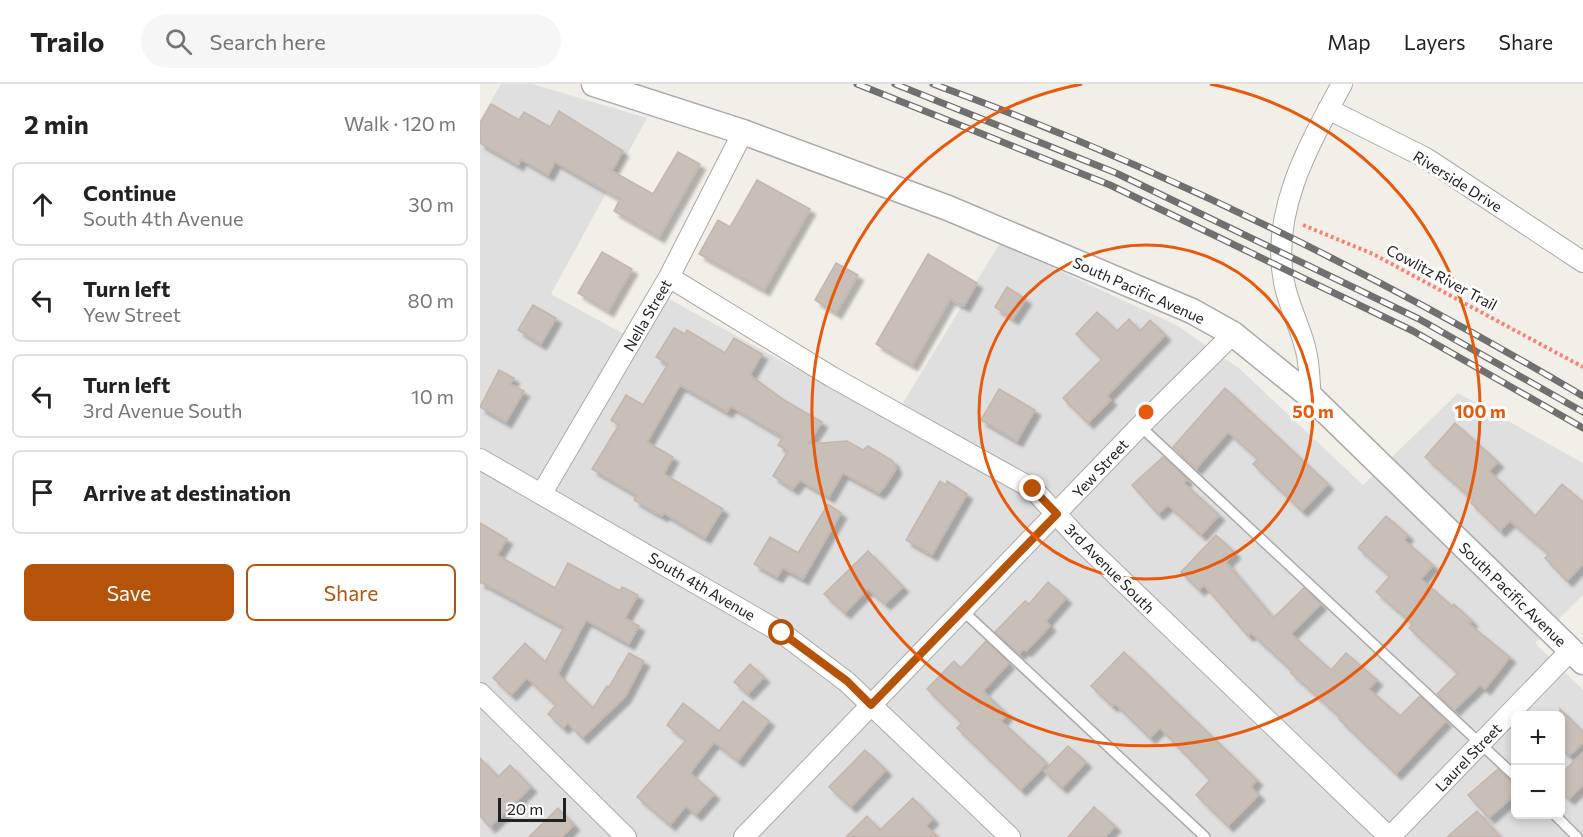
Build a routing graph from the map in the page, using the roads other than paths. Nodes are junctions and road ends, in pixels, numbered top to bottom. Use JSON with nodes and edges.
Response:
{"nodes":[{"id":1,"x":594,"y":84,"type":"edge"},
{"id":2,"x":1342,"y":84,"type":"edge"},
{"id":3,"x":1328,"y":109,"type":"junction"},
{"id":4,"x":743,"y":132,"type":"junction"},
{"id":5,"x":1583,"y":262,"type":"edge"},
{"id":6,"x":669,"y":277,"type":"junction"},
{"id":7,"x":1233,"y":334,"type":"junction"},
{"id":8,"x":1311,"y":397,"type":"junction"},
{"id":9,"x":1140,"y":426,"type":"junction"},
{"id":10,"x":480,"y":459,"type":"edge"},
{"id":11,"x":542,"y":493,"type":"junction"},
{"id":12,"x":1057,"y":514,"type":"junction"},
{"id":13,"x":962,"y":610,"type":"junction"},
{"id":14,"x":1577,"y":656,"type":"edge"},
{"id":15,"x":480,"y":693,"type":"edge"},
{"id":16,"x":871,"y":705,"type":"junction"},
{"id":17,"x":1481,"y":744,"type":"junction"},
{"id":18,"x":1511,"y":773,"type":"edge"},
{"id":19,"x":1559,"y":819,"type":"edge"},
{"id":20,"x":626,"y":837,"type":"edge"},
{"id":21,"x":744,"y":837,"type":"edge"},
{"id":22,"x":1010,"y":837,"type":"edge"},
{"id":23,"x":1205,"y":837,"type":"edge"},
{"id":24,"x":1390,"y":837,"type":"edge"},
{"id":25,"x":1577,"y":837,"type":"edge"}],
"edges":[{"from":1,"to":4,"type":"street","name":"South Pacific Avenue"},
{"from":2,"to":3,"type":"street"},
{"from":3,"to":5,"type":"street","name":"Riverside Drive"},
{"from":3,"to":8,"type":"street"},
{"from":4,"to":6,"type":"street","name":"Nella Street"},
{"from":4,"to":7,"type":"street","name":"South Pacific Avenue"},
{"from":6,"to":11,"type":"street","name":"Nella Street"},
{"from":6,"to":12,"type":"street","name":"3rd Avenue South"},
{"from":7,"to":8,"type":"street","name":"South Pacific Avenue"},
{"from":7,"to":9,"type":"street","name":"Yew Street"},
{"from":8,"to":14,"type":"street","name":"South Pacific Avenue"},
{"from":9,"to":12,"type":"street","name":"Yew Street"},
{"from":9,"to":17,"type":"lane"},
{"from":10,"to":11,"type":"street","name":"South 4th Avenue"},
{"from":11,"to":16,"type":"street","name":"South 4th Avenue"},
{"from":12,"to":13,"type":"street","name":"Yew Street"},
{"from":12,"to":24,"type":"street","name":"3rd Avenue South"},
{"from":13,"to":16,"type":"street","name":"Yew Street"},
{"from":13,"to":23,"type":"lane"},
{"from":14,"to":17,"type":"street","name":"Laurel Street"},
{"from":15,"to":20,"type":"street"},
{"from":16,"to":21,"type":"street","name":"Yew Street"},
{"from":16,"to":22,"type":"street","name":"South 4th Avenue"},
{"from":17,"to":18,"type":"lane"},
{"from":17,"to":24,"type":"street","name":"Laurel Street"},
{"from":19,"to":25,"type":"lane"}]}
